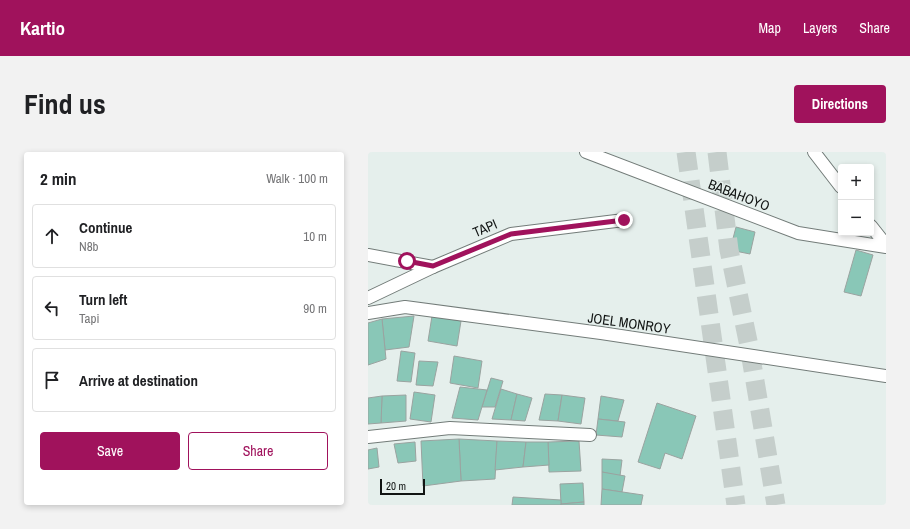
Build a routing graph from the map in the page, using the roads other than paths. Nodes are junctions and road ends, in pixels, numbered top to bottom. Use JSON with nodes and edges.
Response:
{"nodes":[{"id":1,"x":586,"y":152,"type":"edge"},
{"id":2,"x":814,"y":152,"type":"edge"},
{"id":3,"x":838,"y":183,"type":"edge"},
{"id":4,"x":624,"y":220,"type":"dead end"},
{"id":5,"x":874,"y":230,"type":"edge"},
{"id":6,"x":886,"y":246,"type":"edge"},
{"id":7,"x":368,"y":255,"type":"edge"},
{"id":8,"x":433,"y":266,"type":"junction"},
{"id":9,"x":368,"y":298,"type":"edge"},
{"id":10,"x":368,"y":313,"type":"edge"},
{"id":11,"x":886,"y":376,"type":"edge"},
{"id":12,"x":590,"y":435,"type":"dead end"},
{"id":13,"x":368,"y":437,"type":"edge"}],
"edges":[{"from":1,"to":6,"type":"street","name":"BABAHOYO"},
{"from":2,"to":3,"type":"street"},
{"from":4,"to":8,"type":"street","name":"TAPI"},
{"from":5,"to":6,"type":"street"},
{"from":7,"to":8,"type":"street"},
{"from":8,"to":9,"type":"street","name":"TAPI"},
{"from":10,"to":11,"type":"street","name":"JOEL MONROY"},
{"from":12,"to":13,"type":"street"}]}
